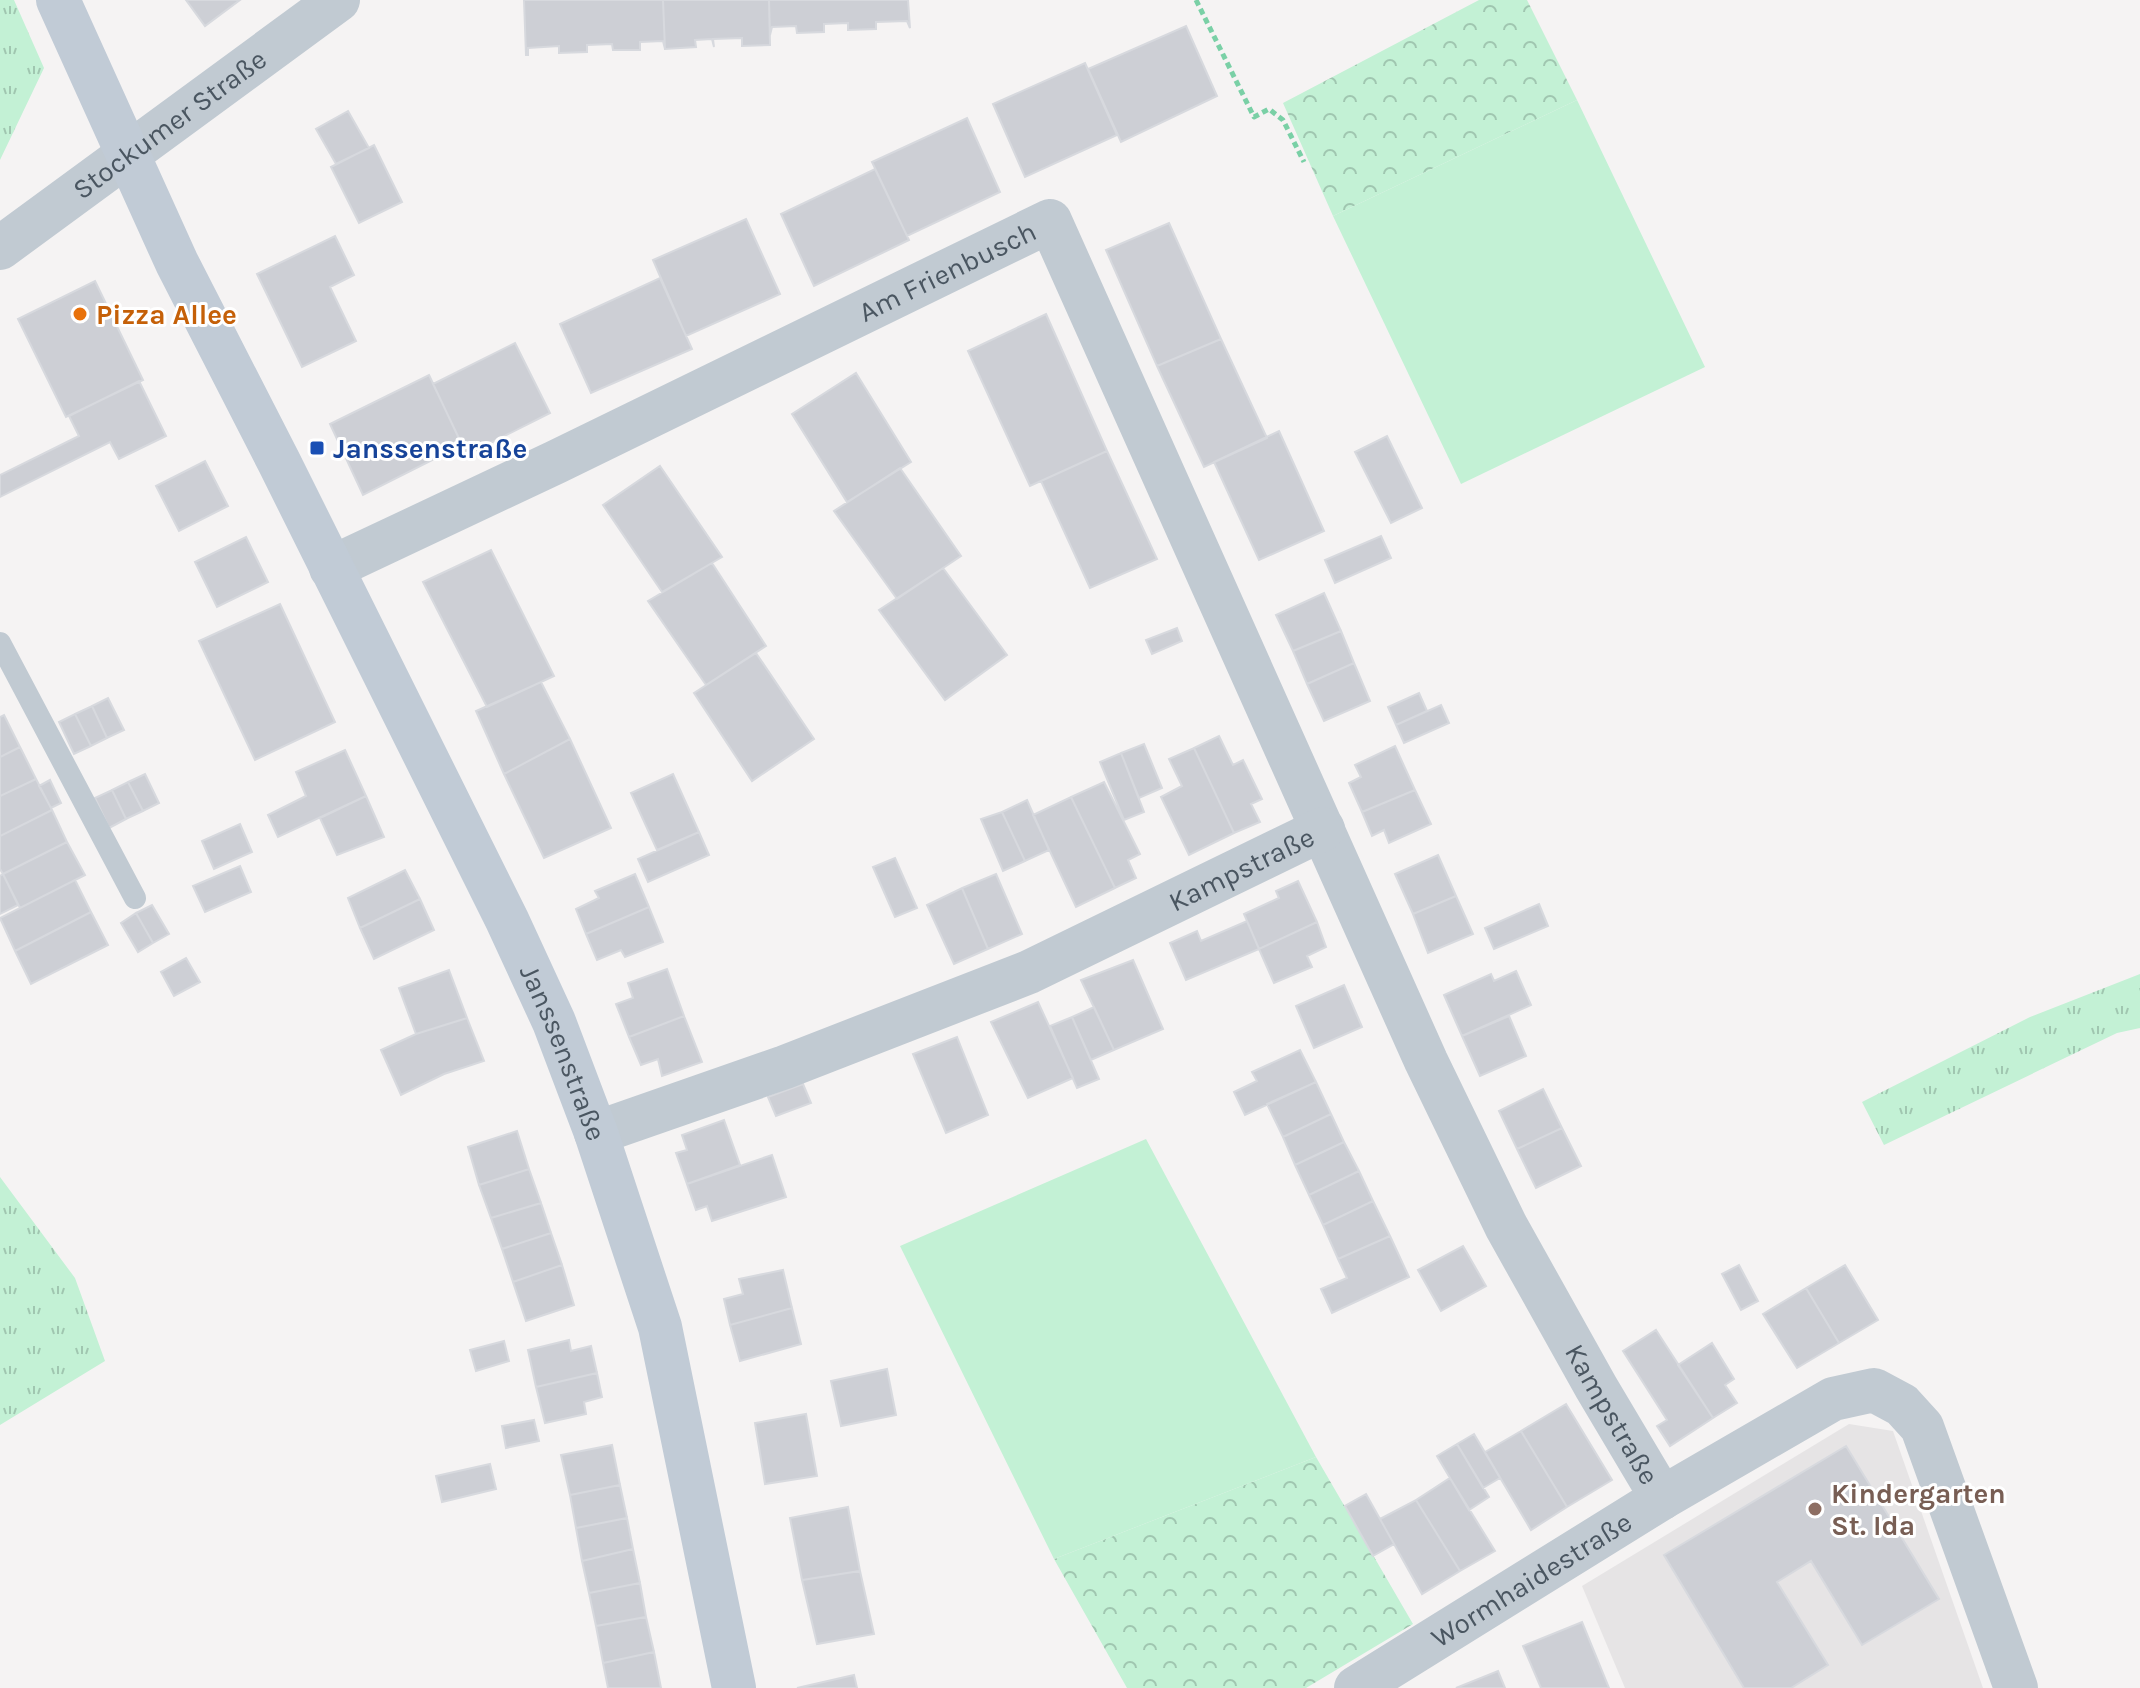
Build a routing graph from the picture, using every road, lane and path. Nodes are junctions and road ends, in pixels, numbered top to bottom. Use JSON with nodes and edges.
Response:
{"nodes":[{"id":1,"x":58,"y":0,"type":"edge"},
{"id":2,"x":338,"y":0,"type":"edge"},
{"id":3,"x":1196,"y":0,"type":"edge"},
{"id":4,"x":129,"y":156,"type":"junction"},
{"id":5,"x":1304,"y":162,"type":"dead end"},
{"id":6,"x":0,"y":248,"type":"edge"},
{"id":7,"x":331,"y":568,"type":"junction"},
{"id":8,"x":0,"y":643,"type":"edge"},
{"id":9,"x":1323,"y":829,"type":"junction"},
{"id":10,"x":135,"y":898,"type":"dead end"},
{"id":11,"x":596,"y":1133,"type":"junction"},
{"id":12,"x":1662,"y":1498,"type":"junction"},
{"id":13,"x":734,"y":1688,"type":"edge"},
{"id":14,"x":1356,"y":1688,"type":"edge"},
{"id":15,"x":2016,"y":1688,"type":"edge"}],
"edges":[{"from":1,"to":4,"type":"main road","name":"Janssenstraße"},
{"from":2,"to":4,"type":"street","name":"Stockumer Straße"},
{"from":3,"to":5,"type":"path"},
{"from":4,"to":6,"type":"street","name":"Stockumer Straße"},
{"from":4,"to":7,"type":"main road","name":"Janssenstraße"},
{"from":7,"to":9,"type":"street","name":"Am Frienbusch"},
{"from":7,"to":11,"type":"main road","name":"Janssenstraße"},
{"from":8,"to":10,"type":"lane"},
{"from":9,"to":11,"type":"street","name":"Kampstraße"},
{"from":9,"to":12,"type":"street","name":"Kampstraße"},
{"from":11,"to":13,"type":"main road","name":"Janssenstraße"},
{"from":12,"to":14,"type":"street","name":"Wormhaidestraße"},
{"from":12,"to":15,"type":"street","name":"Wormhaidestraße"}]}
